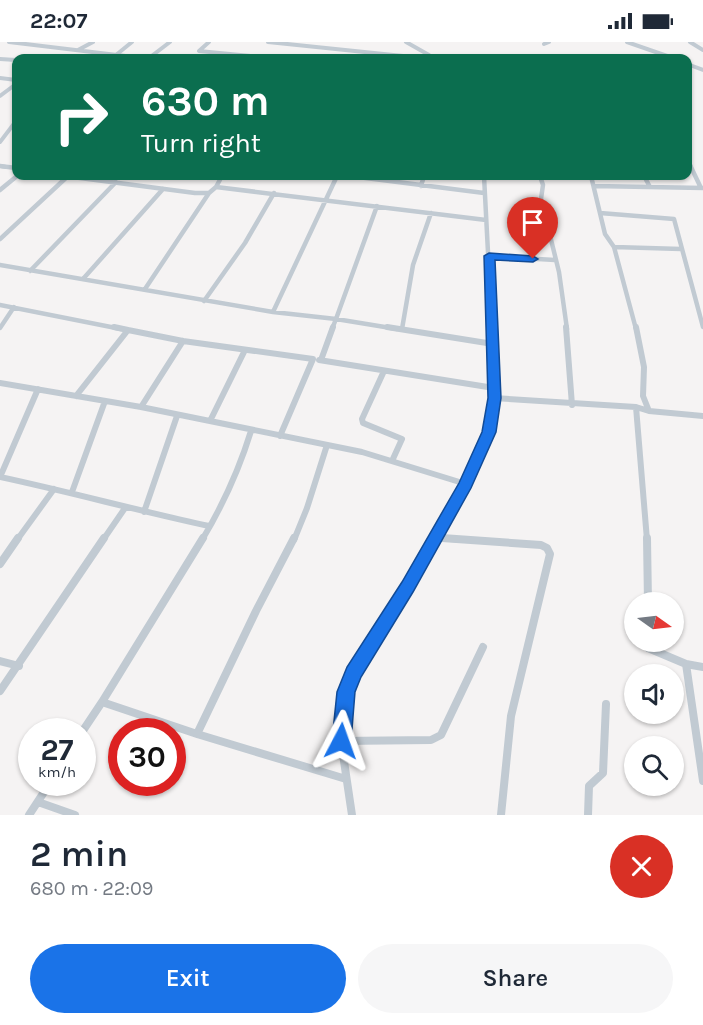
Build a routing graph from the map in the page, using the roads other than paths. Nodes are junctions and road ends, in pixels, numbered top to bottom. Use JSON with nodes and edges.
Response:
{"nodes":[{"id":1,"x":8,"y":42,"type":"edge"},
{"id":2,"x":93,"y":42,"type":"edge"},
{"id":3,"x":132,"y":42,"type":"edge"},
{"id":4,"x":170,"y":42,"type":"edge"},
{"id":5,"x":209,"y":42,"type":"edge"},
{"id":6,"x":268,"y":42,"type":"edge"},
{"id":7,"x":406,"y":42,"type":"edge"},
{"id":8,"x":549,"y":42,"type":"edge"},
{"id":9,"x":627,"y":42,"type":"edge"},
{"id":10,"x":690,"y":42,"type":"edge"},
{"id":11,"x":293,"y":43,"type":"edge"},
{"id":12,"x":544,"y":44,"type":"dead end"},
{"id":13,"x":0,"y":46,"type":"edge"},
{"id":14,"x":703,"y":50,"type":"edge"},
{"id":15,"x":76,"y":51,"type":"junction"},
{"id":16,"x":117,"y":54,"type":"joint"},
{"id":17,"x":154,"y":54,"type":"edge"},
{"id":18,"x":231,"y":54,"type":"edge"},
{"id":19,"x":379,"y":54,"type":"edge"},
{"id":20,"x":427,"y":54,"type":"edge"},
{"id":21,"x":662,"y":54,"type":"edge"},
{"id":22,"x":12,"y":86,"type":"edge"},
{"id":23,"x":0,"y":96,"type":"edge"},
{"id":24,"x":12,"y":126,"type":"edge"},
{"id":25,"x":0,"y":142,"type":"edge"},
{"id":26,"x":692,"y":168,"type":"edge"},
{"id":27,"x":12,"y":180,"type":"edge"},
{"id":28,"x":63,"y":180,"type":"edge"},
{"id":29,"x":107,"y":180,"type":"edge"},
{"id":30,"x":220,"y":180,"type":"edge"},
{"id":31,"x":335,"y":180,"type":"edge"},
{"id":32,"x":395,"y":180,"type":"edge"},
{"id":33,"x":423,"y":180,"type":"edge"},
{"id":34,"x":484,"y":180,"type":"edge"},
{"id":35,"x":541,"y":180,"type":"edge"},
{"id":36,"x":592,"y":180,"type":"edge"},
{"id":37,"x":646,"y":180,"type":"edge"},
{"id":38,"x":116,"y":182,"type":"junction"},
{"id":39,"x":421,"y":186,"type":"junction"},
{"id":40,"x":594,"y":186,"type":"junction"},
{"id":41,"x":216,"y":187,"type":"junction"},
{"id":42,"x":650,"y":187,"type":"junction"},
{"id":43,"x":702,"y":188,"type":"edge"},
{"id":44,"x":164,"y":189,"type":"junction"},
{"id":45,"x":0,"y":190,"type":"edge"},
{"id":46,"x":209,"y":193,"type":"junction"},
{"id":47,"x":274,"y":193,"type":"junction"},
{"id":48,"x":484,"y":193,"type":"junction"},
{"id":49,"x":327,"y":200,"type":"junction"},
{"id":50,"x":376,"y":206,"type":"junction"},
{"id":51,"x":431,"y":213,"type":"junction"},
{"id":52,"x":600,"y":213,"type":"junction"},
{"id":53,"x":486,"y":220,"type":"junction"},
{"id":54,"x":0,"y":239,"type":"edge"},
{"id":55,"x":614,"y":247,"type":"junction"},
{"id":56,"x":681,"y":249,"type":"junction"},
{"id":57,"x":489,"y":256,"type":"junction"},
{"id":58,"x":555,"y":261,"type":"junction"},
{"id":59,"x":0,"y":265,"type":"edge"},
{"id":60,"x":30,"y":271,"type":"junction"},
{"id":61,"x":83,"y":279,"type":"junction"},
{"id":62,"x":145,"y":289,"type":"junction"},
{"id":63,"x":204,"y":300,"type":"junction"},
{"id":64,"x":0,"y":305,"type":"edge"},
{"id":65,"x":14,"y":307,"type":"junction"},
{"id":66,"x":273,"y":312,"type":"junction"},
{"id":67,"x":336,"y":319,"type":"junction"},
{"id":68,"x":703,"y":327,"type":"edge"},
{"id":69,"x":0,"y":328,"type":"edge"},
{"id":70,"x":402,"y":329,"type":"junction"},
{"id":71,"x":128,"y":330,"type":"junction"},
{"id":72,"x":183,"y":341,"type":"junction"},
{"id":73,"x":493,"y":344,"type":"junction"},
{"id":74,"x":245,"y":350,"type":"junction"},
{"id":75,"x":313,"y":359,"type":"junction"},
{"id":76,"x":321,"y":360,"type":"junction"},
{"id":77,"x":384,"y":371,"type":"junction"},
{"id":78,"x":0,"y":382,"type":"edge"},
{"id":79,"x":494,"y":388,"type":"junction"},
{"id":80,"x":38,"y":389,"type":"junction"},
{"id":81,"x":76,"y":396,"type":"junction"},
{"id":82,"x":494,"y":398,"type":"junction"},
{"id":83,"x":105,"y":401,"type":"junction"},
{"id":84,"x":572,"y":405,"type":"junction"},
{"id":85,"x":141,"y":407,"type":"junction"},
{"id":86,"x":636,"y":407,"type":"junction"},
{"id":87,"x":649,"y":411,"type":"junction"},
{"id":88,"x":177,"y":416,"type":"junction"},
{"id":89,"x":703,"y":416,"type":"edge"},
{"id":90,"x":210,"y":421,"type":"junction"},
{"id":91,"x":251,"y":431,"type":"junction"},
{"id":92,"x":280,"y":436,"type":"junction"},
{"id":93,"x":327,"y":445,"type":"junction"},
{"id":94,"x":392,"y":461,"type":"junction"},
{"id":95,"x":466,"y":484,"type":"junction"},
{"id":96,"x":54,"y":489,"type":"junction"},
{"id":97,"x":72,"y":492,"type":"junction"},
{"id":98,"x":125,"y":507,"type":"junction"},
{"id":99,"x":144,"y":512,"type":"junction"},
{"id":100,"x":209,"y":526,"type":"junction"},
{"id":101,"x":435,"y":538,"type":"junction"},
{"id":102,"x":0,"y":564,"type":"edge"},
{"id":103,"x":648,"y":592,"type":"edge"},
{"id":104,"x":483,"y":647,"type":"dead end"},
{"id":105,"x":658,"y":652,"type":"edge"},
{"id":106,"x":0,"y":661,"type":"edge"},
{"id":107,"x":686,"y":664,"type":"junction"},
{"id":108,"x":19,"y":666,"type":"junction"},
{"id":109,"x":703,"y":667,"type":"edge"},
{"id":110,"x":0,"y":691,"type":"edge"},
{"id":111,"x":102,"y":702,"type":"junction"},
{"id":112,"x":606,"y":705,"type":"dead end"},
{"id":113,"x":91,"y":718,"type":"edge"},
{"id":114,"x":198,"y":734,"type":"junction"},
{"id":115,"x":341,"y":741,"type":"junction"},
{"id":116,"x":701,"y":759,"type":"edge"},
{"id":117,"x":346,"y":779,"type":"junction"},
{"id":118,"x":703,"y":781,"type":"edge"},
{"id":119,"x":42,"y":796,"type":"edge"},
{"id":120,"x":38,"y":802,"type":"junction"},
{"id":121,"x":29,"y":815,"type":"edge"},
{"id":122,"x":75,"y":815,"type":"edge"},
{"id":123,"x":352,"y":815,"type":"edge"},
{"id":124,"x":501,"y":815,"type":"edge"},
{"id":125,"x":588,"y":815,"type":"edge"}],
"edges":[{"from":1,"to":13,"type":"street"},
{"from":1,"to":15,"type":"street"},
{"from":2,"to":15,"type":"street"},
{"from":3,"to":16,"type":"street"},
{"from":4,"to":17,"type":"street"},
{"from":5,"to":18,"type":"street"},
{"from":6,"to":11,"type":"street"},
{"from":7,"to":20,"type":"street"},
{"from":8,"to":12,"type":"street"},
{"from":9,"to":21,"type":"street"},
{"from":10,"to":14,"type":"street"},
{"from":11,"to":19,"type":"street"},
{"from":15,"to":16,"type":"street"},
{"from":22,"to":23,"type":"street"},
{"from":24,"to":25,"type":"street"},
{"from":26,"to":43,"type":"street"},
{"from":27,"to":45,"type":"street"},
{"from":28,"to":54,"type":"street"},
{"from":29,"to":38,"type":"street"},
{"from":30,"to":41,"type":"street"},
{"from":31,"to":49,"type":"street"},
{"from":32,"to":39,"type":"street"},
{"from":33,"to":39,"type":"street"},
{"from":34,"to":48,"type":"street"},
{"from":35,"to":58,"type":"street"},
{"from":36,"to":40,"type":"street"},
{"from":37,"to":42,"type":"street"},
{"from":38,"to":44,"type":"street"},
{"from":38,"to":60,"type":"street"},
{"from":39,"to":48,"type":"street"},
{"from":40,"to":42,"type":"street"},
{"from":40,"to":52,"type":"street"},
{"from":41,"to":46,"type":"street"},
{"from":41,"to":47,"type":"street"},
{"from":42,"to":43,"type":"street"},
{"from":44,"to":46,"type":"street"},
{"from":44,"to":61,"type":"street"},
{"from":46,"to":62,"type":"street"},
{"from":47,"to":49,"type":"street"},
{"from":47,"to":63,"type":"street"},
{"from":48,"to":53,"type":"street"},
{"from":49,"to":50,"type":"street"},
{"from":49,"to":66,"type":"street"},
{"from":50,"to":51,"type":"street"},
{"from":50,"to":67,"type":"street"},
{"from":51,"to":53,"type":"street"},
{"from":51,"to":70,"type":"street"},
{"from":52,"to":55,"type":"street"},
{"from":52,"to":56,"type":"street"},
{"from":53,"to":57,"type":"street"},
{"from":55,"to":56,"type":"street"},
{"from":55,"to":87,"type":"street"},
{"from":56,"to":68,"type":"street"},
{"from":57,"to":58,"type":"street"},
{"from":57,"to":73,"type":"street"},
{"from":58,"to":84,"type":"street"},
{"from":59,"to":60,"type":"street"},
{"from":60,"to":61,"type":"street"},
{"from":61,"to":62,"type":"street"},
{"from":62,"to":63,"type":"street"},
{"from":63,"to":66,"type":"street"},
{"from":64,"to":65,"type":"street"},
{"from":65,"to":69,"type":"street"},
{"from":65,"to":71,"type":"street"},
{"from":66,"to":67,"type":"street"},
{"from":67,"to":70,"type":"street"},
{"from":67,"to":76,"type":"street"},
{"from":70,"to":73,"type":"street"},
{"from":71,"to":72,"type":"street"},
{"from":71,"to":81,"type":"street"},
{"from":72,"to":74,"type":"street"},
{"from":72,"to":85,"type":"street"},
{"from":73,"to":79,"type":"street"},
{"from":74,"to":75,"type":"street"},
{"from":74,"to":90,"type":"street"},
{"from":75,"to":76,"type":"street"},
{"from":75,"to":92,"type":"street"},
{"from":76,"to":77,"type":"street"},
{"from":77,"to":79,"type":"street"},
{"from":77,"to":94,"type":"street"},
{"from":78,"to":80,"type":"street"},
{"from":79,"to":82,"type":"street"},
{"from":80,"to":81,"type":"street"},
{"from":80,"to":96,"type":"street"},
{"from":81,"to":83,"type":"street"},
{"from":82,"to":84,"type":"street"},
{"from":82,"to":95,"type":"street"},
{"from":83,"to":85,"type":"street"},
{"from":83,"to":97,"type":"street"},
{"from":84,"to":86,"type":"street"},
{"from":85,"to":88,"type":"street"},
{"from":86,"to":87,"type":"street"},
{"from":86,"to":103,"type":"street"},
{"from":87,"to":89,"type":"street"},
{"from":88,"to":90,"type":"street"},
{"from":88,"to":99,"type":"street"},
{"from":90,"to":91,"type":"street"},
{"from":91,"to":92,"type":"street"},
{"from":91,"to":100,"type":"street"},
{"from":92,"to":93,"type":"street"},
{"from":93,"to":94,"type":"street"},
{"from":93,"to":114,"type":"street"},
{"from":94,"to":95,"type":"street"},
{"from":95,"to":101,"type":"street"},
{"from":96,"to":97,"type":"street"},
{"from":96,"to":102,"type":"street"},
{"from":97,"to":98,"type":"street"},
{"from":98,"to":99,"type":"street"},
{"from":98,"to":108,"type":"street"},
{"from":99,"to":100,"type":"street"},
{"from":100,"to":111,"type":"street"},
{"from":101,"to":115,"type":"street"},
{"from":101,"to":124,"type":"street"},
{"from":104,"to":115,"type":"street"},
{"from":105,"to":107,"type":"street"},
{"from":106,"to":108,"type":"street"},
{"from":107,"to":109,"type":"street"},
{"from":107,"to":116,"type":"street"},
{"from":108,"to":110,"type":"street"},
{"from":111,"to":113,"type":"street"},
{"from":111,"to":114,"type":"street"},
{"from":112,"to":125,"type":"street"},
{"from":114,"to":117,"type":"street"},
{"from":115,"to":117,"type":"street"},
{"from":116,"to":118,"type":"street"},
{"from":117,"to":123,"type":"street"},
{"from":119,"to":120,"type":"street"},
{"from":120,"to":121,"type":"street"},
{"from":120,"to":122,"type":"street"}]}
